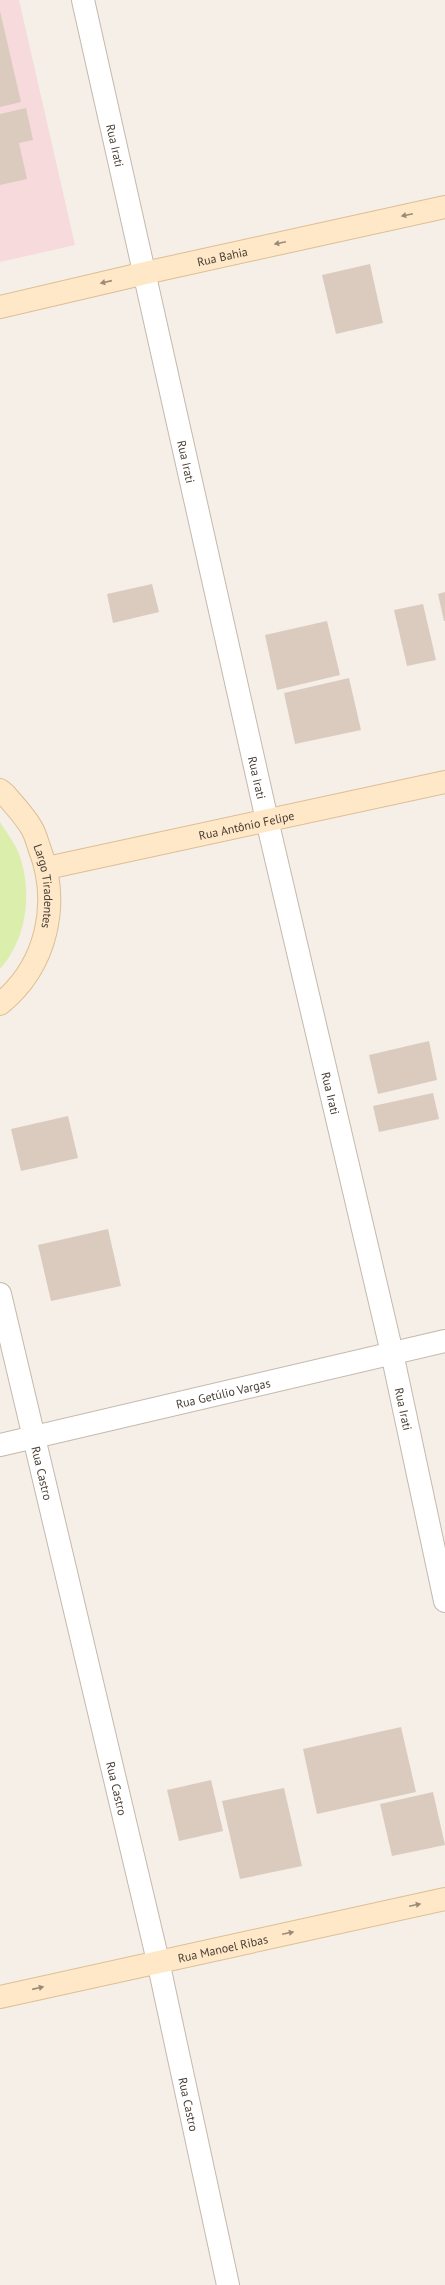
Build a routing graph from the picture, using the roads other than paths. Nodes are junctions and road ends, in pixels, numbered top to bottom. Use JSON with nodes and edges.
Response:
{"nodes":[{"id":1,"x":83,"y":0,"type":"edge"},
{"id":2,"x":445,"y":207,"type":"edge"},
{"id":3,"x":144,"y":273,"type":"junction"},
{"id":4,"x":0,"y":307,"type":"edge"},
{"id":5,"x":445,"y":782,"type":"edge"},
{"id":6,"x":0,"y":790,"type":"edge"},
{"id":7,"x":266,"y":820,"type":"junction"},
{"id":8,"x":47,"y":868,"type":"junction"},
{"id":9,"x":0,"y":1004,"type":"edge"},
{"id":10,"x":0,"y":1294,"type":"edge"},
{"id":11,"x":445,"y":1340,"type":"edge"},
{"id":12,"x":392,"y":1353,"type":"junction"},
{"id":13,"x":34,"y":1437,"type":"junction"},
{"id":14,"x":0,"y":1445,"type":"edge"},
{"id":15,"x":445,"y":1601,"type":"edge"},
{"id":16,"x":445,"y":1898,"type":"edge"},
{"id":17,"x":158,"y":1961,"type":"junction"},
{"id":18,"x":0,"y":1997,"type":"edge"},
{"id":19,"x":228,"y":2285,"type":"edge"}],
"edges":[{"from":1,"to":3,"type":"street","name":"Rua Irati"},
{"from":2,"to":3,"type":"street","name":"Rua Bahia","one_way":true},
{"from":3,"to":4,"type":"street","name":"Rua Bahia","one_way":true},
{"from":3,"to":7,"type":"street","name":"Rua Irati"},
{"from":5,"to":7,"type":"street","name":"Rua Antônio Felipe"},
{"from":6,"to":8,"type":"street","name":"Largo Tiradentes"},
{"from":7,"to":8,"type":"street","name":"Rua Antônio Felipe"},
{"from":7,"to":12,"type":"street","name":"Rua Irati"},
{"from":8,"to":9,"type":"street","name":"Largo Tiradentes"},
{"from":10,"to":13,"type":"street","name":"Rua Castro"},
{"from":11,"to":12,"type":"street","name":"Rua Getúlio Vargas"},
{"from":12,"to":13,"type":"street","name":"Rua Getúlio Vargas"},
{"from":12,"to":15,"type":"street","name":"Rua Irati"},
{"from":13,"to":14,"type":"street","name":"Rua Getúlio Vargas"},
{"from":13,"to":17,"type":"street","name":"Rua Castro"},
{"from":17,"to":16,"type":"street","name":"Rua Manoel Ribas","one_way":true},
{"from":18,"to":17,"type":"street","name":"Rua Manoel Ribas","one_way":true},
{"from":17,"to":19,"type":"street","name":"Rua Castro"}]}
